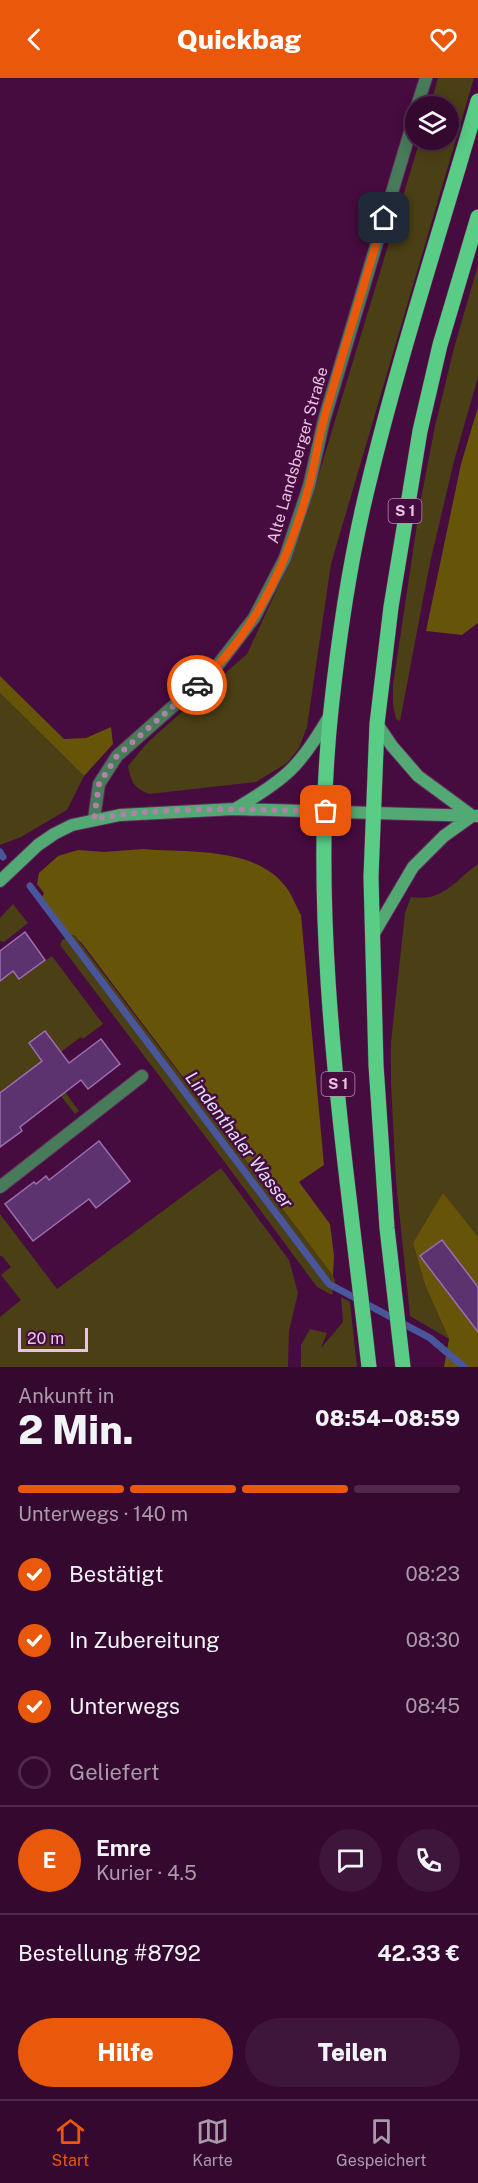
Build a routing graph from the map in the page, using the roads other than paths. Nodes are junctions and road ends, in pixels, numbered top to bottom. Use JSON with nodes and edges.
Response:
{"nodes":[{"id":1,"x":426,"y":78,"type":"edge"},
{"id":2,"x":420,"y":96,"type":"edge"},
{"id":3,"x":478,"y":101,"type":"edge"},
{"id":4,"x":405,"y":149,"type":"edge"},
{"id":5,"x":478,"y":217,"type":"edge"},
{"id":6,"x":331,"y":713,"type":"junction"},
{"id":7,"x":377,"y":724,"type":"junction"},
{"id":8,"x":234,"y":809,"type":"junction"},
{"id":9,"x":326,"y":811,"type":"junction"},
{"id":10,"x":372,"y":812,"type":"junction"},
{"id":11,"x":475,"y":816,"type":"edge"},
{"id":12,"x":94,"y":819,"type":"junction"},
{"id":13,"x":9,"y":872,"type":"edge"},
{"id":14,"x":373,"y":935,"type":"junction"},
{"id":15,"x":142,"y":1076,"type":"dead end"},
{"id":16,"x":0,"y":1187,"type":"edge"},
{"id":17,"x":369,"y":1367,"type":"edge"},
{"id":18,"x":403,"y":1367,"type":"edge"}],
"edges":[{"from":1,"to":2,"type":"street"},
{"from":3,"to":6,"type":"main road","number":"S 1"},
{"from":4,"to":12,"type":"street","name":"Alte Landsberger Straße"},
{"from":5,"to":7,"type":"main road","number":"S 1"},
{"from":6,"to":8,"type":"street"},
{"from":6,"to":9,"type":"main road","number":"S 1"},
{"from":7,"to":10,"type":"main road","number":"S 1"},
{"from":7,"to":11,"type":"street"},
{"from":8,"to":9,"type":"street"},
{"from":8,"to":12,"type":"street"},
{"from":9,"to":10,"type":"street"},
{"from":9,"to":17,"type":"main road","number":"S 1"},
{"from":10,"to":11,"type":"street"},
{"from":10,"to":14,"type":"main road","number":"S 1"},
{"from":11,"to":14,"type":"street"},
{"from":12,"to":13,"type":"street"},
{"from":14,"to":18,"type":"main road","number":"S 1"},
{"from":15,"to":16,"type":"street"}]}
